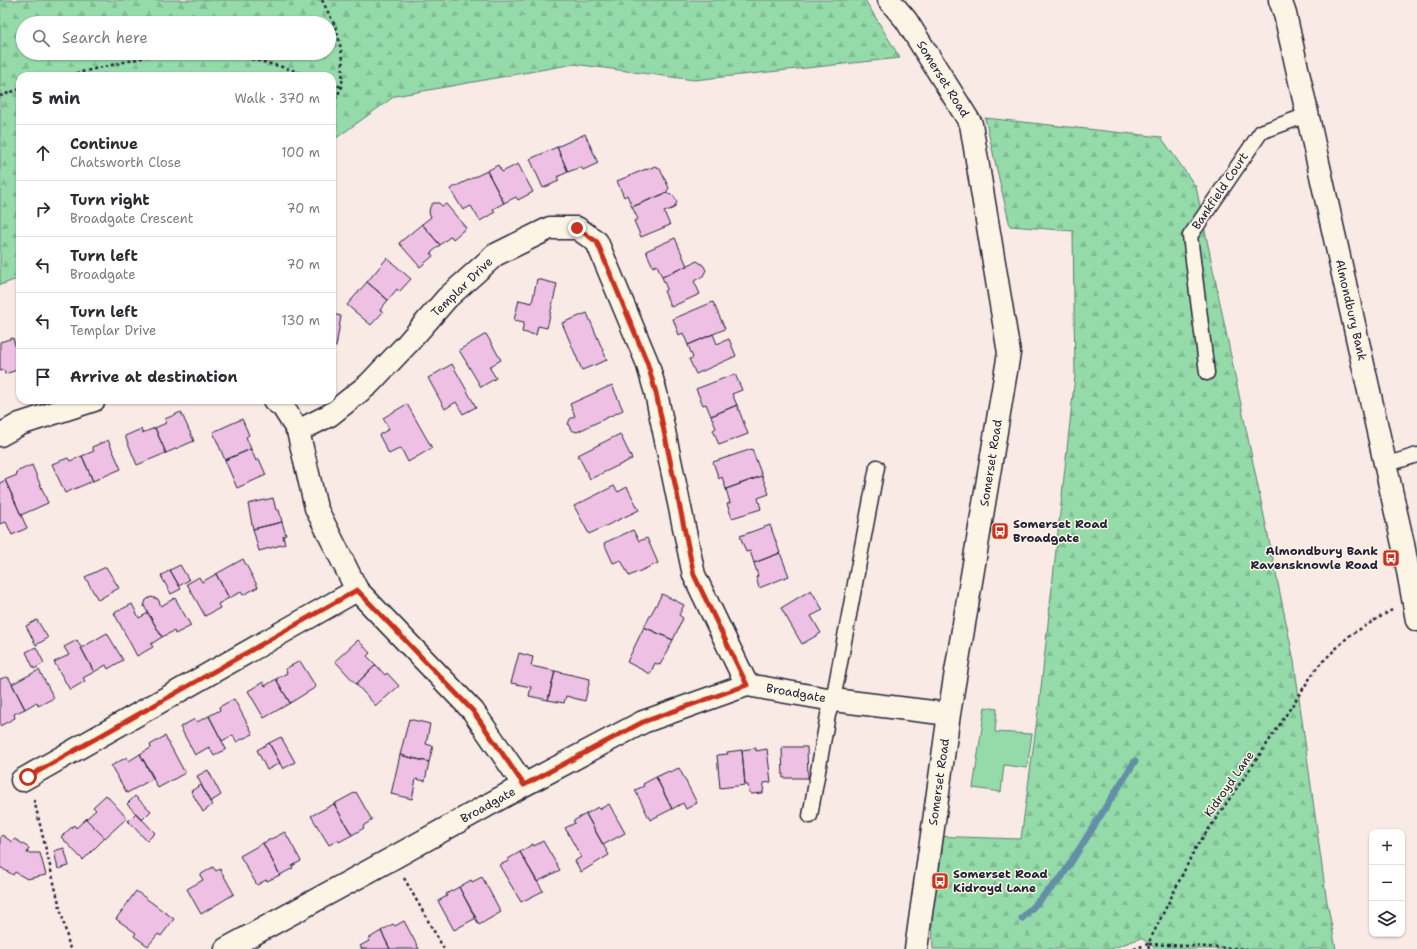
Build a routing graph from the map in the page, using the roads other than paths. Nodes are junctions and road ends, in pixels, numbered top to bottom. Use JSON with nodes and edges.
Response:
{"nodes":[{"id":1,"x":889,"y":0,"type":"edge"},
{"id":2,"x":1280,"y":0,"type":"edge"},
{"id":3,"x":1307,"y":115,"type":"junction"},
{"id":4,"x":1207,"y":373,"type":"dead end"},
{"id":5,"x":82,"y":404,"type":"edge"},
{"id":6,"x":278,"y":404,"type":"edge"},
{"id":7,"x":298,"y":431,"type":"junction"},
{"id":8,"x":0,"y":435,"type":"edge"},
{"id":9,"x":1417,"y":455,"type":"edge"},
{"id":10,"x":1386,"y":465,"type":"junction"},
{"id":11,"x":877,"y":467,"type":"dead end"},
{"id":12,"x":1410,"y":541,"type":"edge"},
{"id":13,"x":357,"y":590,"type":"junction"},
{"id":14,"x":1417,"y":620,"type":"edge"},
{"id":15,"x":747,"y":685,"type":"junction"},
{"id":16,"x":833,"y":700,"type":"junction"},
{"id":17,"x":949,"y":714,"type":"junction"},
{"id":18,"x":25,"y":778,"type":"road end"},
{"id":19,"x":524,"y":785,"type":"junction"},
{"id":20,"x":810,"y":816,"type":"dead end"},
{"id":21,"x":226,"y":949,"type":"edge"},
{"id":22,"x":916,"y":949,"type":"edge"}],
"edges":[{"from":1,"to":17,"type":"street","name":"Somerset Road"},
{"from":2,"to":3,"type":"street","name":"Almondbury Bank"},
{"from":3,"to":4,"type":"lane","name":"Bankfield Court"},
{"from":3,"to":10,"type":"street","name":"Almondbury Bank"},
{"from":5,"to":8,"type":"street"},
{"from":6,"to":7,"type":"street"},
{"from":7,"to":13,"type":"street"},
{"from":7,"to":15,"type":"street","name":"Templar Drive"},
{"from":9,"to":10,"type":"lane"},
{"from":10,"to":12,"type":"street","name":"Almondbury Bank"},
{"from":11,"to":16,"type":"lane"},
{"from":12,"to":14,"type":"street","name":"Almondbury Bank"},
{"from":13,"to":18,"type":"street"},
{"from":13,"to":19,"type":"street"},
{"from":15,"to":16,"type":"street","name":"Broadgate"},
{"from":15,"to":19,"type":"street","name":"Broadgate"},
{"from":16,"to":17,"type":"street","name":"Broadgate"},
{"from":16,"to":20,"type":"lane"},
{"from":17,"to":22,"type":"street","name":"Somerset Road"},
{"from":19,"to":21,"type":"street","name":"Broadgate"}]}
